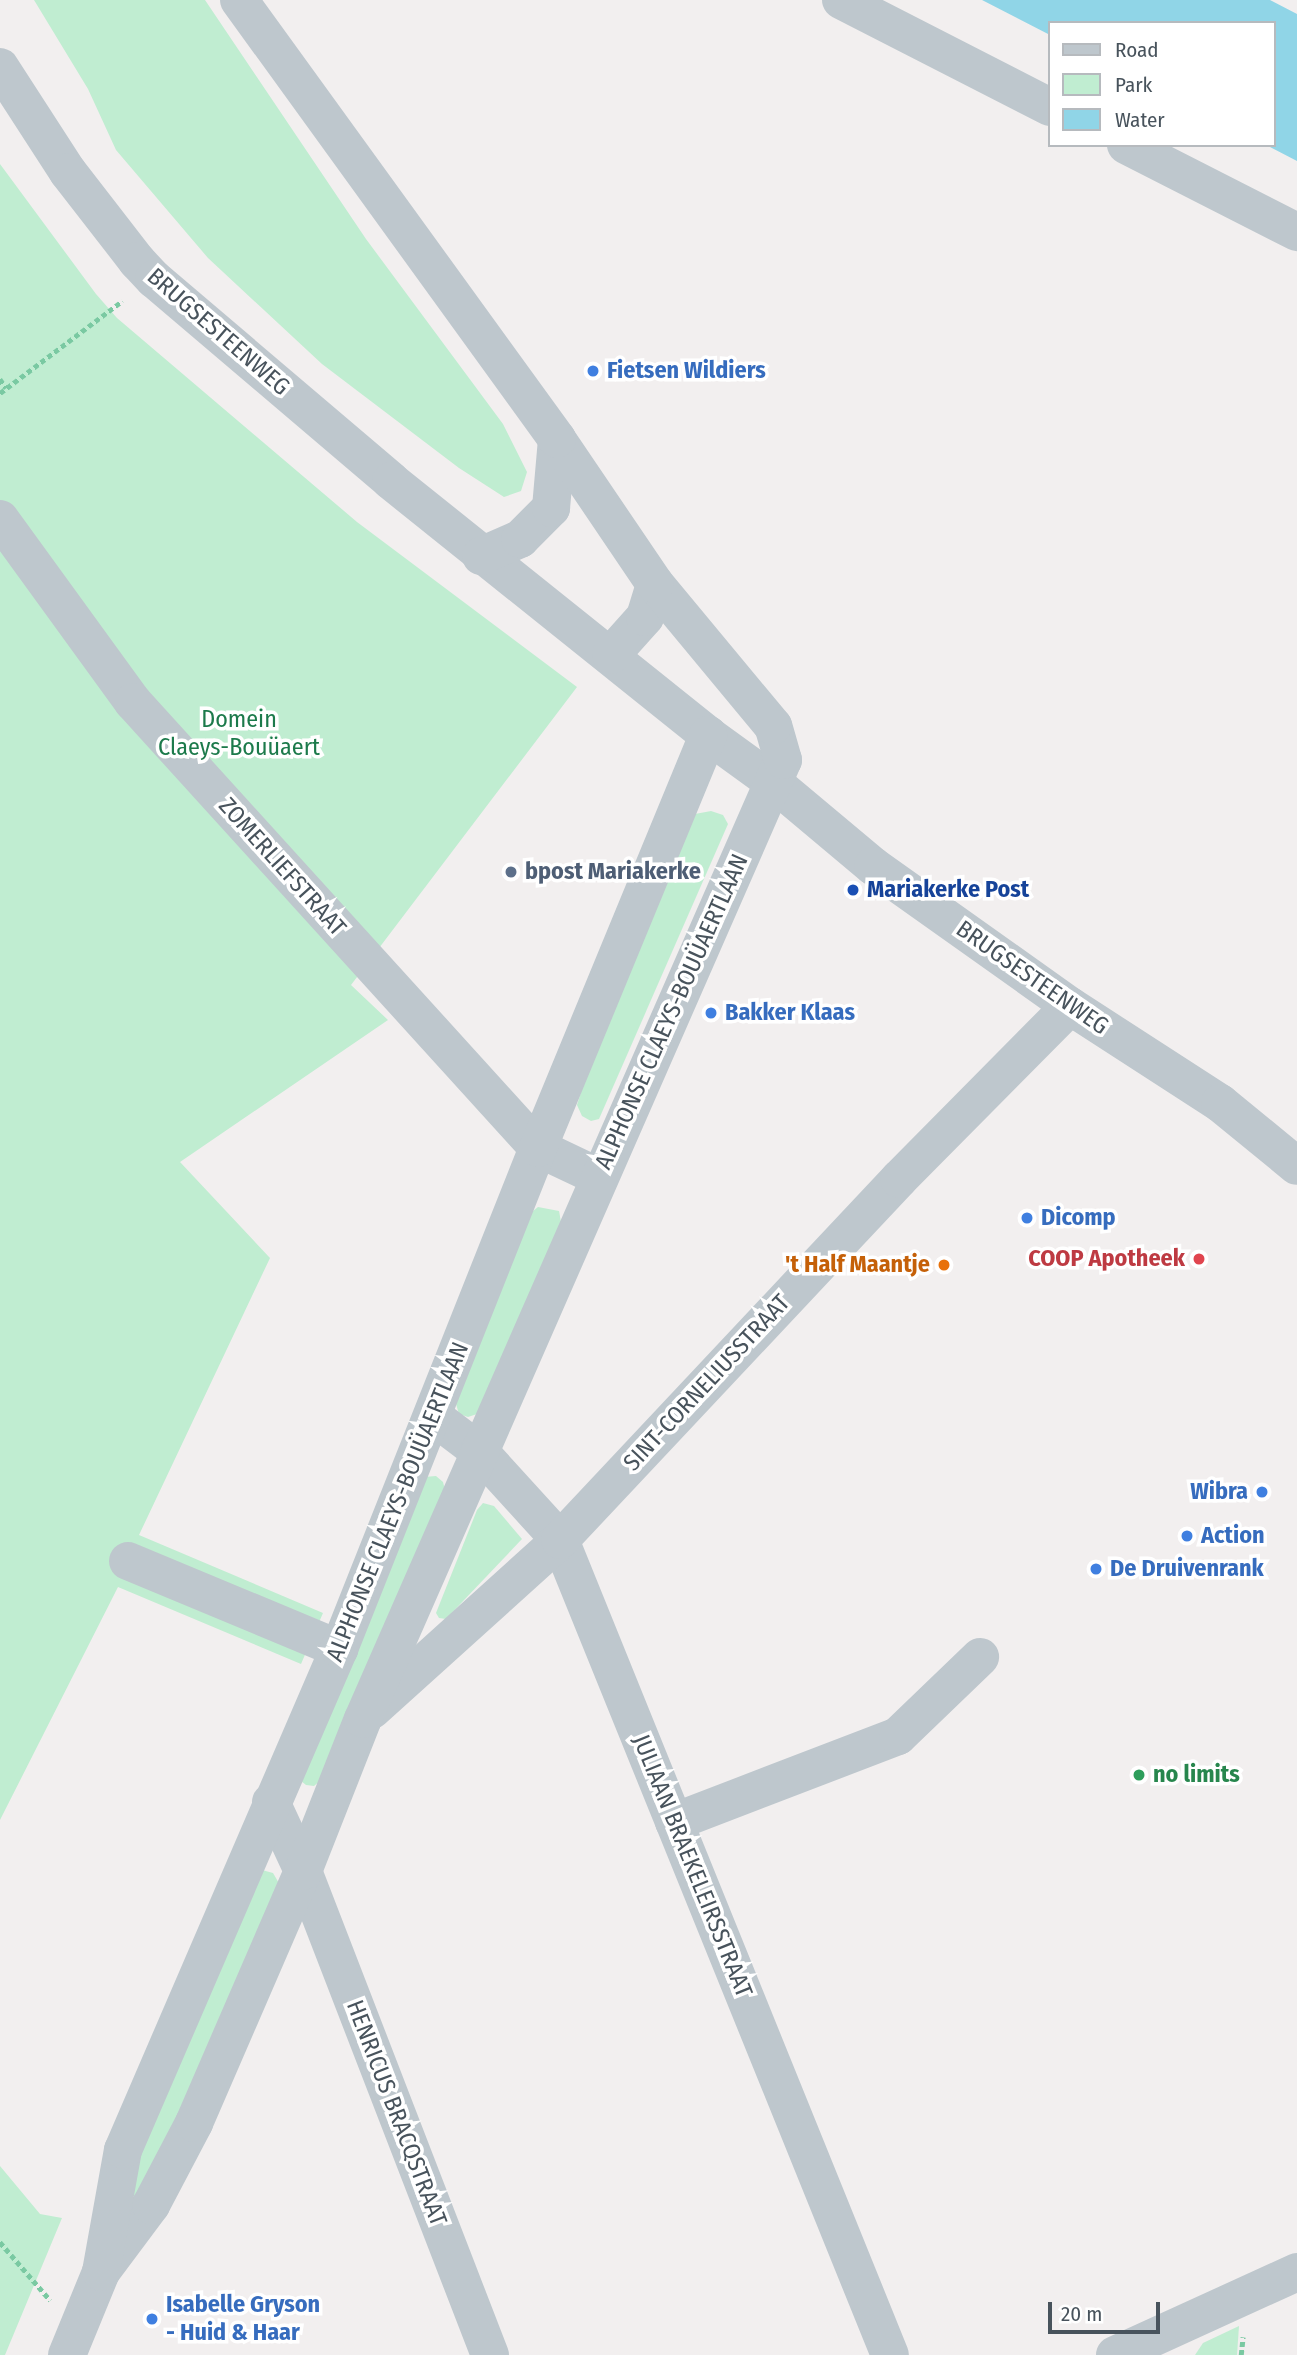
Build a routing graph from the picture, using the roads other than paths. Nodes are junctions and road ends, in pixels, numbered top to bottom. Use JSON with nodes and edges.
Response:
{"nodes":[{"id":1,"x":239,"y":0,"type":"edge"},
{"id":2,"x":841,"y":0,"type":"edge"},
{"id":3,"x":0,"y":67,"type":"edge"},
{"id":4,"x":1048,"y":106,"type":"edge"},
{"id":5,"x":1130,"y":147,"type":"edge"},
{"id":6,"x":1297,"y":232,"type":"edge"},
{"id":7,"x":557,"y":439,"type":"junction"},
{"id":8,"x":0,"y":519,"type":"edge"},
{"id":9,"x":481,"y":556,"type":"junction"},
{"id":10,"x":655,"y":584,"type":"junction"},
{"id":11,"x":611,"y":655,"type":"junction"},
{"id":12,"x":708,"y":735,"type":"junction"},
{"id":13,"x":774,"y":783,"type":"junction"},
{"id":14,"x":1070,"y":1006,"type":"junction"},
{"id":15,"x":538,"y":1149,"type":"junction"},
{"id":16,"x":1297,"y":1166,"type":"edge"},
{"id":17,"x":599,"y":1177,"type":"junction"},
{"id":18,"x":434,"y":1417,"type":"junction"},
{"id":19,"x":479,"y":1451,"type":"junction"},
{"id":20,"x":560,"y":1540,"type":"junction"},
{"id":21,"x":128,"y":1561,"type":"dead end"},
{"id":22,"x":339,"y":1649,"type":"junction"},
{"id":23,"x":980,"y":1657,"type":"dead end"},
{"id":24,"x":363,"y":1719,"type":"junction"},
{"id":25,"x":271,"y":1802,"type":"junction"},
{"id":26,"x":674,"y":1822,"type":"junction"},
{"id":27,"x":303,"y":1871,"type":"junction"},
{"id":28,"x":101,"y":2272,"type":"junction"},
{"id":29,"x":1297,"y":2272,"type":"edge"},
{"id":30,"x":72,"y":2344,"type":"edge"},
{"id":31,"x":490,"y":2355,"type":"edge"},
{"id":32,"x":890,"y":2355,"type":"edge"},
{"id":33,"x":1115,"y":2355,"type":"edge"}],
"edges":[{"from":1,"to":7,"type":"street"},
{"from":2,"to":4,"type":"street"},
{"from":3,"to":9,"type":"street","name":"BRUGSESTEENWEG"},
{"from":5,"to":6,"type":"street"},
{"from":7,"to":9,"type":"street"},
{"from":7,"to":10,"type":"street"},
{"from":8,"to":15,"type":"street","name":"ZOMERLIEFSTRAAT"},
{"from":9,"to":11,"type":"street","name":"BRUGSESTEENWEG"},
{"from":10,"to":11,"type":"street"},
{"from":10,"to":13,"type":"street"},
{"from":11,"to":12,"type":"street","name":"BRUGSESTEENWEG"},
{"from":12,"to":13,"type":"street","name":"BRUGSESTEENWEG"},
{"from":12,"to":15,"type":"street","name":"ALPHONSE CLAEYS-BOUÜAERTLAAN"},
{"from":13,"to":14,"type":"street","name":"BRUGSESTEENWEG"},
{"from":13,"to":17,"type":"street","name":"ALPHONSE CLAEYS-BOUÜAERTLAAN"},
{"from":14,"to":16,"type":"street","name":"BRUGSESTEENWEG"},
{"from":14,"to":20,"type":"street","name":"SINT-CORNELIUSSTRAAT"},
{"from":15,"to":17,"type":"street","name":"ZOMERLIEFSTRAAT"},
{"from":15,"to":18,"type":"street","name":"ALPHONSE CLAEYS-BOUÜAERTLAAN"},
{"from":17,"to":19,"type":"street","name":"ALPHONSE CLAEYS-BOUÜAERTLAAN"},
{"from":18,"to":19,"type":"street","name":"JULIAAN BRAEKELEIRSSTRAAT"},
{"from":18,"to":22,"type":"street","name":"ALPHONSE CLAEYS-BOUÜAERTLAAN"},
{"from":19,"to":20,"type":"street","name":"JULIAAN BRAEKELEIRSSTRAAT"},
{"from":19,"to":24,"type":"street","name":"ALPHONSE CLAEYS-BOUÜAERTLAAN"},
{"from":20,"to":24,"type":"street","name":"SINT-CORNELIUSSTRAAT"},
{"from":20,"to":26,"type":"street","name":"JULIAAN BRAEKELEIRSSTRAAT"},
{"from":21,"to":22,"type":"street"},
{"from":22,"to":25,"type":"street","name":"ALPHONSE CLAEYS-BOUÜAERTLAAN"},
{"from":23,"to":26,"type":"street"},
{"from":24,"to":27,"type":"street","name":"ALPHONSE CLAEYS-BOUÜAERTLAAN"},
{"from":25,"to":27,"type":"street","name":"HENRICUS BRACQSTRAAT"},
{"from":25,"to":28,"type":"street","name":"ALPHONSE CLAEYS-BOUÜAERTLAAN"},
{"from":26,"to":32,"type":"street","name":"JULIAAN BRAEKELEIRSSTRAAT"},
{"from":27,"to":28,"type":"street","name":"ALPHONSE CLAEYS-BOUÜAERTLAAN"},
{"from":27,"to":31,"type":"street","name":"HENRICUS BRACQSTRAAT"},
{"from":28,"to":30,"type":"street","name":"ALPHONSE CLAEYS-BOUÜAERTLAAN"},
{"from":29,"to":33,"type":"street"}]}
